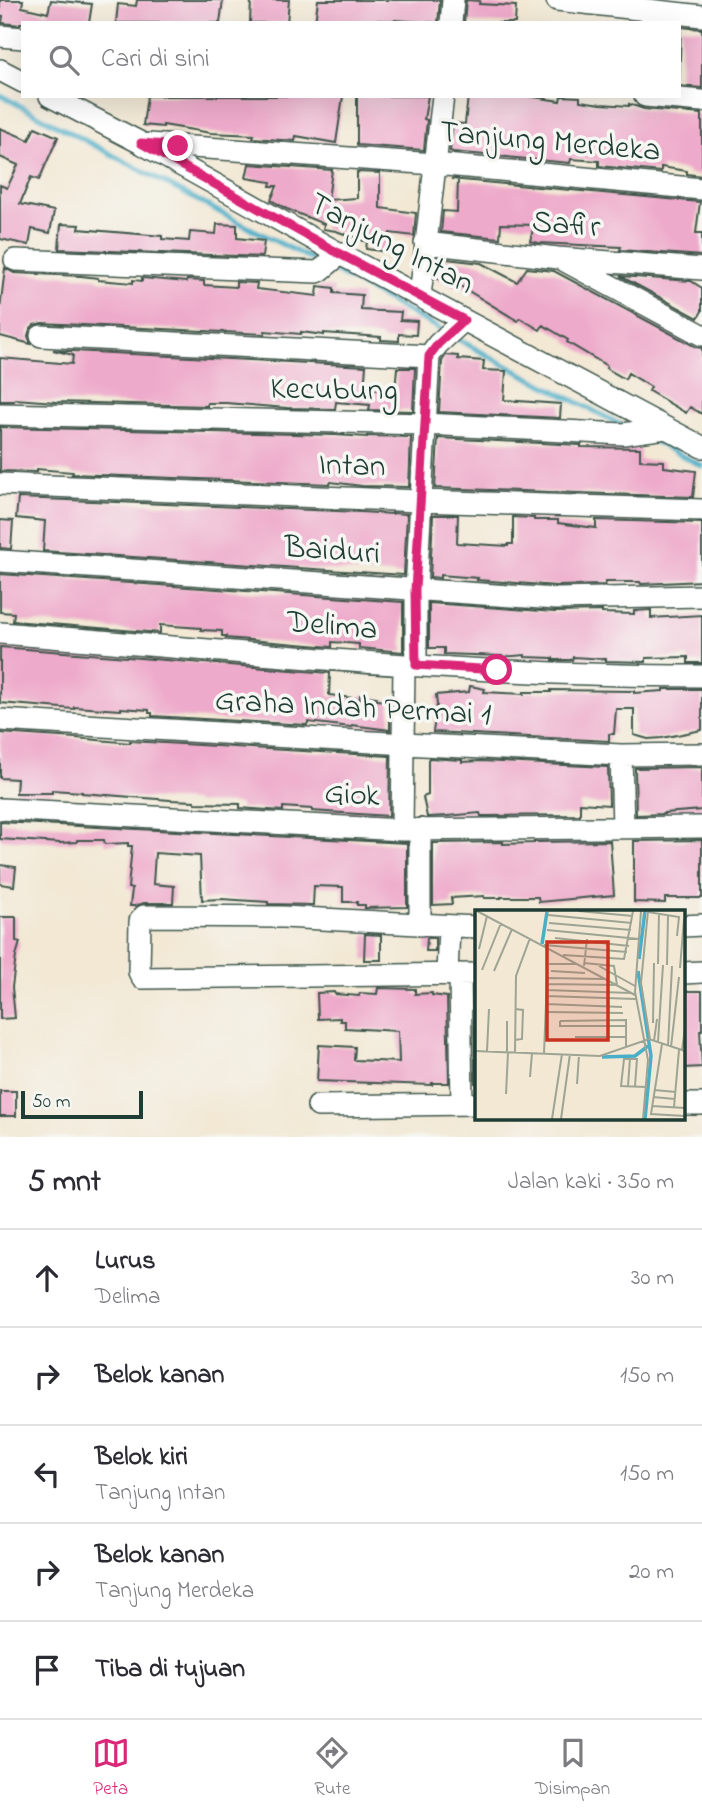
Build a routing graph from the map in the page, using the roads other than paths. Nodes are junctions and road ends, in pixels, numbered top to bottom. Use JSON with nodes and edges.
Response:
{"nodes":[{"id":1,"x":453,"y":0,"type":"edge"},
{"id":2,"x":557,"y":0,"type":"edge"},
{"id":3,"x":702,"y":16,"type":"edge"},
{"id":4,"x":450,"y":21,"type":"edge"},
{"id":5,"x":0,"y":36,"type":"edge"},
{"id":6,"x":21,"y":38,"type":"edge"},
{"id":7,"x":0,"y":70,"type":"edge"},
{"id":8,"x":21,"y":81,"type":"edge"},
{"id":9,"x":54,"y":98,"type":"edge"},
{"id":10,"x":443,"y":98,"type":"edge"},
{"id":11,"x":664,"y":98,"type":"edge"},
{"id":12,"x":702,"y":102,"type":"edge"},
{"id":13,"x":141,"y":143,"type":"junction"},
{"id":14,"x":435,"y":164,"type":"junction"},
{"id":15,"x":702,"y":189,"type":"edge"},
{"id":16,"x":425,"y":243,"type":"junction"},
{"id":17,"x":558,"y":258,"type":"junction"},
{"id":18,"x":15,"y":260,"type":"dead end"},
{"id":19,"x":331,"y":262,"type":"junction"},
{"id":20,"x":702,"y":269,"type":"edge"},
{"id":21,"x":420,"y":296,"type":"junction"},
{"id":22,"x":459,"y":325,"type":"junction"},
{"id":23,"x":702,"y":335,"type":"edge"},
{"id":24,"x":41,"y":336,"type":"dead end"},
{"id":25,"x":434,"y":350,"type":"junction"},
{"id":26,"x":0,"y":414,"type":"edge"},
{"id":27,"x":425,"y":425,"type":"junction"},
{"id":28,"x":660,"y":429,"type":"junction"},
{"id":29,"x":702,"y":447,"type":"edge"},
{"id":30,"x":0,"y":484,"type":"edge"},
{"id":31,"x":420,"y":502,"type":"junction"},
{"id":32,"x":702,"y":510,"type":"edge"},
{"id":33,"x":0,"y":561,"type":"edge"},
{"id":34,"x":415,"y":590,"type":"junction"},
{"id":35,"x":702,"y":596,"type":"edge"},
{"id":36,"x":0,"y":633,"type":"edge"},
{"id":37,"x":410,"y":665,"type":"junction"},
{"id":38,"x":702,"y":676,"type":"edge"},
{"id":39,"x":0,"y":720,"type":"edge"},
{"id":40,"x":404,"y":744,"type":"junction"},
{"id":41,"x":702,"y":754,"type":"edge"},
{"id":42,"x":621,"y":755,"type":"junction"},
{"id":43,"x":0,"y":809,"type":"edge"},
{"id":44,"x":623,"y":827,"type":"junction"},
{"id":45,"x":702,"y":827,"type":"edge"},
{"id":46,"x":411,"y":830,"type":"junction"},
{"id":47,"x":420,"y":925,"type":"junction"},
{"id":48,"x":702,"y":925,"type":"edge"},
{"id":49,"x":684,"y":926,"type":"edge"},
{"id":50,"x":449,"y":927,"type":"junction"},
{"id":51,"x":475,"y":928,"type":"edge"},
{"id":52,"x":702,"y":972,"type":"edge"},
{"id":53,"x":684,"y":973,"type":"edge"},
{"id":54,"x":461,"y":974,"type":"edge"},
{"id":55,"x":469,"y":1104,"type":"edge"},
{"id":56,"x":684,"y":1104,"type":"edge"},
{"id":57,"x":702,"y":1104,"type":"edge"},
{"id":58,"x":318,"y":1106,"type":"dead end"}],
"edges":[{"from":1,"to":4,"type":"street"},
{"from":2,"to":3,"type":"street"},
{"from":5,"to":6,"type":"street"},
{"from":7,"to":8,"type":"street"},
{"from":9,"to":13,"type":"street","name":"Tanjung Intan"},
{"from":10,"to":14,"type":"street"},
{"from":11,"to":12,"type":"street"},
{"from":13,"to":14,"type":"street","name":"Tanjung Merdeka"},
{"from":13,"to":19,"type":"street","name":"Tanjung Intan"},
{"from":14,"to":15,"type":"street","name":"Tanjung Merdeka"},
{"from":14,"to":16,"type":"street"},
{"from":16,"to":17,"type":"street","name":"Safir"},
{"from":16,"to":21,"type":"street"},
{"from":17,"to":20,"type":"street","name":"Safir"},
{"from":17,"to":23,"type":"street"},
{"from":18,"to":19,"type":"street"},
{"from":19,"to":21,"type":"street","name":"Tanjung Intan"},
{"from":21,"to":22,"type":"street","name":"Tanjung Intan"},
{"from":22,"to":25,"type":"street"},
{"from":22,"to":28,"type":"street","name":"Tanjung Intan"},
{"from":24,"to":25,"type":"street"},
{"from":25,"to":27,"type":"street"},
{"from":26,"to":27,"type":"street","name":"Kecubung"},
{"from":27,"to":28,"type":"street","name":"Kecubung"},
{"from":27,"to":31,"type":"street"},
{"from":28,"to":29,"type":"street","name":"Tanjung Intan"},
{"from":30,"to":31,"type":"street","name":"Intan"},
{"from":31,"to":32,"type":"street","name":"Intan"},
{"from":31,"to":34,"type":"street"},
{"from":33,"to":34,"type":"street","name":"Baiduri"},
{"from":34,"to":35,"type":"street","name":"Baiduri"},
{"from":34,"to":37,"type":"street"},
{"from":36,"to":37,"type":"street","name":"Delima"},
{"from":37,"to":38,"type":"street","name":"Delima"},
{"from":37,"to":40,"type":"street"},
{"from":39,"to":40,"type":"street","name":"Graha Indah Permai 1"},
{"from":40,"to":42,"type":"street","name":"Graha Indah Permai 1"},
{"from":40,"to":46,"type":"street"},
{"from":41,"to":42,"type":"street","name":"Graha Indah Permai 1"},
{"from":42,"to":44,"type":"street"},
{"from":43,"to":46,"type":"street","name":"Giok"},
{"from":44,"to":45,"type":"street","name":"Giok"},
{"from":44,"to":46,"type":"street","name":"Giok"},
{"from":46,"to":47,"type":"street"},
{"from":47,"to":50,"type":"street"},
{"from":47,"to":54,"type":"street"},
{"from":48,"to":49,"type":"street"},
{"from":50,"to":51,"type":"street"},
{"from":50,"to":54,"type":"street"},
{"from":52,"to":53,"type":"street"},
{"from":54,"to":55,"type":"street"},
{"from":55,"to":58,"type":"street"},
{"from":56,"to":57,"type":"street"}]}
